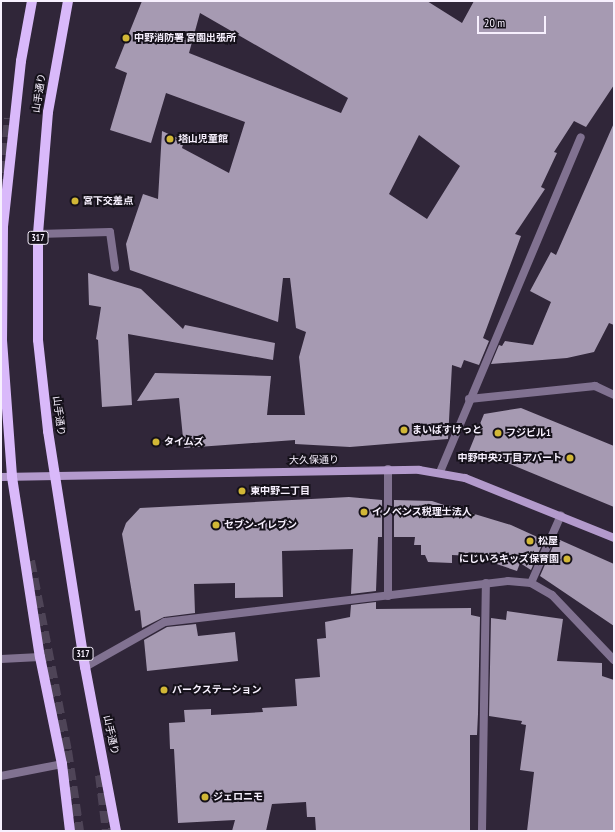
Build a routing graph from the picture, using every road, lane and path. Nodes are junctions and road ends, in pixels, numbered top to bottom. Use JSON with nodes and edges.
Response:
{"nodes":[{"id":1,"x":32,"y":1,"type":"edge"},
{"id":2,"x":68,"y":1,"type":"edge"},
{"id":3,"x":581,"y":137,"type":"dead end"},
{"id":4,"x":38,"y":234,"type":"junction"},
{"id":5,"x":115,"y":268,"type":"dead end"},
{"id":6,"x":614,"y":395,"type":"edge"},
{"id":7,"x":469,"y":399,"type":"junction"},
{"id":8,"x":388,"y":469,"type":"junction"},
{"id":9,"x":440,"y":472,"type":"junction"},
{"id":10,"x":1,"y":477,"type":"edge"},
{"id":11,"x":12,"y":477,"type":"junction"},
{"id":12,"x":56,"y":477,"type":"junction"},
{"id":13,"x":561,"y":515,"type":"junction"},
{"id":14,"x":614,"y":538,"type":"edge"},
{"id":15,"x":486,"y":583,"type":"junction"},
{"id":16,"x":531,"y":583,"type":"junction"},
{"id":17,"x":388,"y":596,"type":"junction"},
{"id":18,"x":40,"y":657,"type":"junction"},
{"id":19,"x":1,"y":659,"type":"edge"},
{"id":20,"x":614,"y":660,"type":"edge"},
{"id":21,"x":85,"y":667,"type":"junction"},
{"id":22,"x":62,"y":764,"type":"junction"},
{"id":23,"x":1,"y":776,"type":"edge"},
{"id":24,"x":70,"y":831,"type":"edge"},
{"id":25,"x":116,"y":831,"type":"edge"},
{"id":26,"x":482,"y":831,"type":"edge"}],
"edges":[{"from":1,"to":11,"type":"main road","name":"山手通り"},
{"from":2,"to":4,"type":"main road","name":"山手通り","number":"317"},
{"from":3,"to":7,"type":"street"},
{"from":4,"to":5,"type":"street"},
{"from":4,"to":12,"type":"main road","name":"山手通り","number":"317"},
{"from":6,"to":7,"type":"street"},
{"from":7,"to":9,"type":"street"},
{"from":8,"to":9,"type":"main road","name":"大久保通り"},
{"from":8,"to":12,"type":"main road","name":"大久保通り"},
{"from":8,"to":17,"type":"street"},
{"from":9,"to":13,"type":"main road","name":"大久保通り"},
{"from":10,"to":11,"type":"main road","name":"大久保通り"},
{"from":11,"to":12,"type":"main road","name":"大久保通り"},
{"from":11,"to":18,"type":"main road","name":"山手通り"},
{"from":12,"to":21,"type":"main road","name":"山手通り","number":"317"},
{"from":13,"to":14,"type":"main road","name":"大久保通り"},
{"from":13,"to":16,"type":"street"},
{"from":15,"to":16,"type":"street"},
{"from":15,"to":17,"type":"street"},
{"from":15,"to":26,"type":"street"},
{"from":16,"to":20,"type":"street"},
{"from":17,"to":21,"type":"street"},
{"from":18,"to":19,"type":"street"},
{"from":18,"to":22,"type":"main road","name":"山手通り"},
{"from":21,"to":25,"type":"main road","name":"山手通り","number":"317"},
{"from":22,"to":23,"type":"street"},
{"from":22,"to":24,"type":"main road","name":"山手通り"}]}
